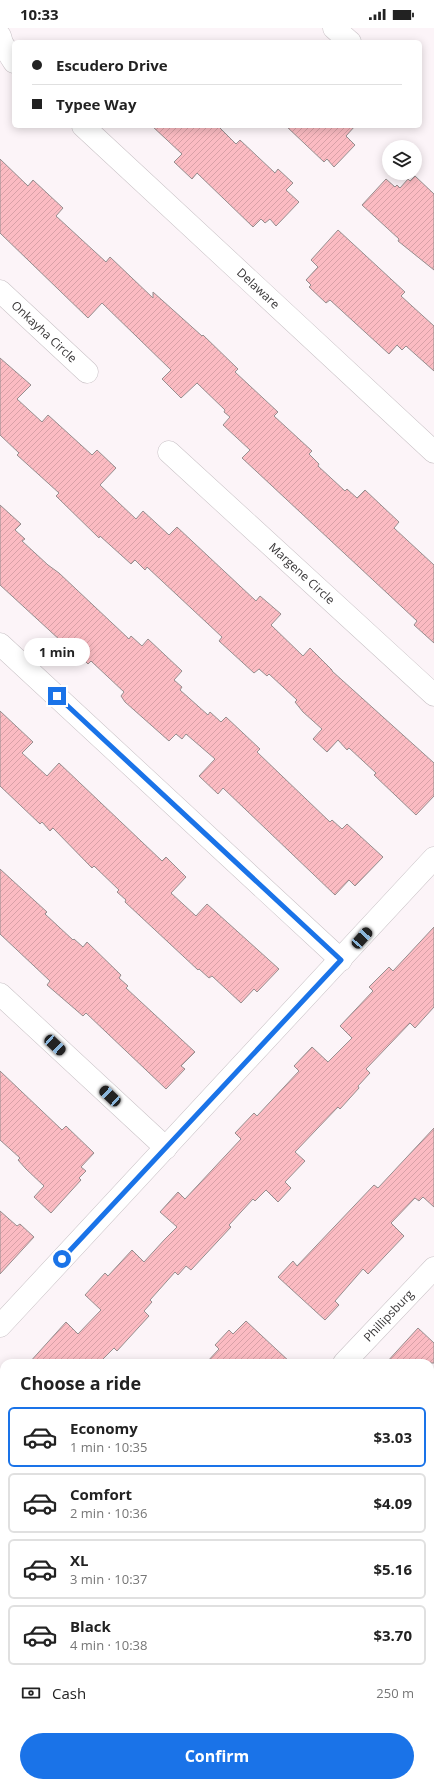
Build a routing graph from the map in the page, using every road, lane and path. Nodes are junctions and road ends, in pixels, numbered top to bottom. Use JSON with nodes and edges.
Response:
{"nodes":[{"id":1,"x":334,"y":28,"type":"edge"},
{"id":2,"x":0,"y":36,"type":"edge"},
{"id":3,"x":348,"y":40,"type":"edge"},
{"id":4,"x":12,"y":59,"type":"edge"},
{"id":5,"x":85,"y":128,"type":"edge"},
{"id":6,"x":0,"y":291,"type":"edge"},
{"id":7,"x":87,"y":372,"type":"dead end"},
{"id":8,"x":169,"y":452,"type":"dead end"},
{"id":9,"x":434,"y":452,"type":"edge"},
{"id":10,"x":0,"y":644,"type":"edge"},
{"id":11,"x":434,"y":695,"type":"edge"},
{"id":12,"x":434,"y":858,"type":"edge"},
{"id":13,"x":341,"y":960,"type":"junction"},
{"id":14,"x":0,"y":994,"type":"edge"},
{"id":15,"x":166,"y":1148,"type":"junction"},
{"id":16,"x":434,"y":1268,"type":"edge"},
{"id":17,"x":0,"y":1326,"type":"edge"},
{"id":18,"x":348,"y":1359,"type":"edge"}],
"edges":[{"from":1,"to":3,"type":"street"},
{"from":2,"to":4,"type":"street"},
{"from":5,"to":9,"type":"street","name":"Delaware"},
{"from":6,"to":7,"type":"street","name":"Onkayha Circle"},
{"from":8,"to":11,"type":"street","name":"Margene Circle"},
{"from":10,"to":13,"type":"street"},
{"from":12,"to":13,"type":"street"},
{"from":13,"to":15,"type":"street"},
{"from":14,"to":15,"type":"street"},
{"from":15,"to":17,"type":"street"},
{"from":16,"to":18,"type":"street","name":"Phillipsburg"}]}
